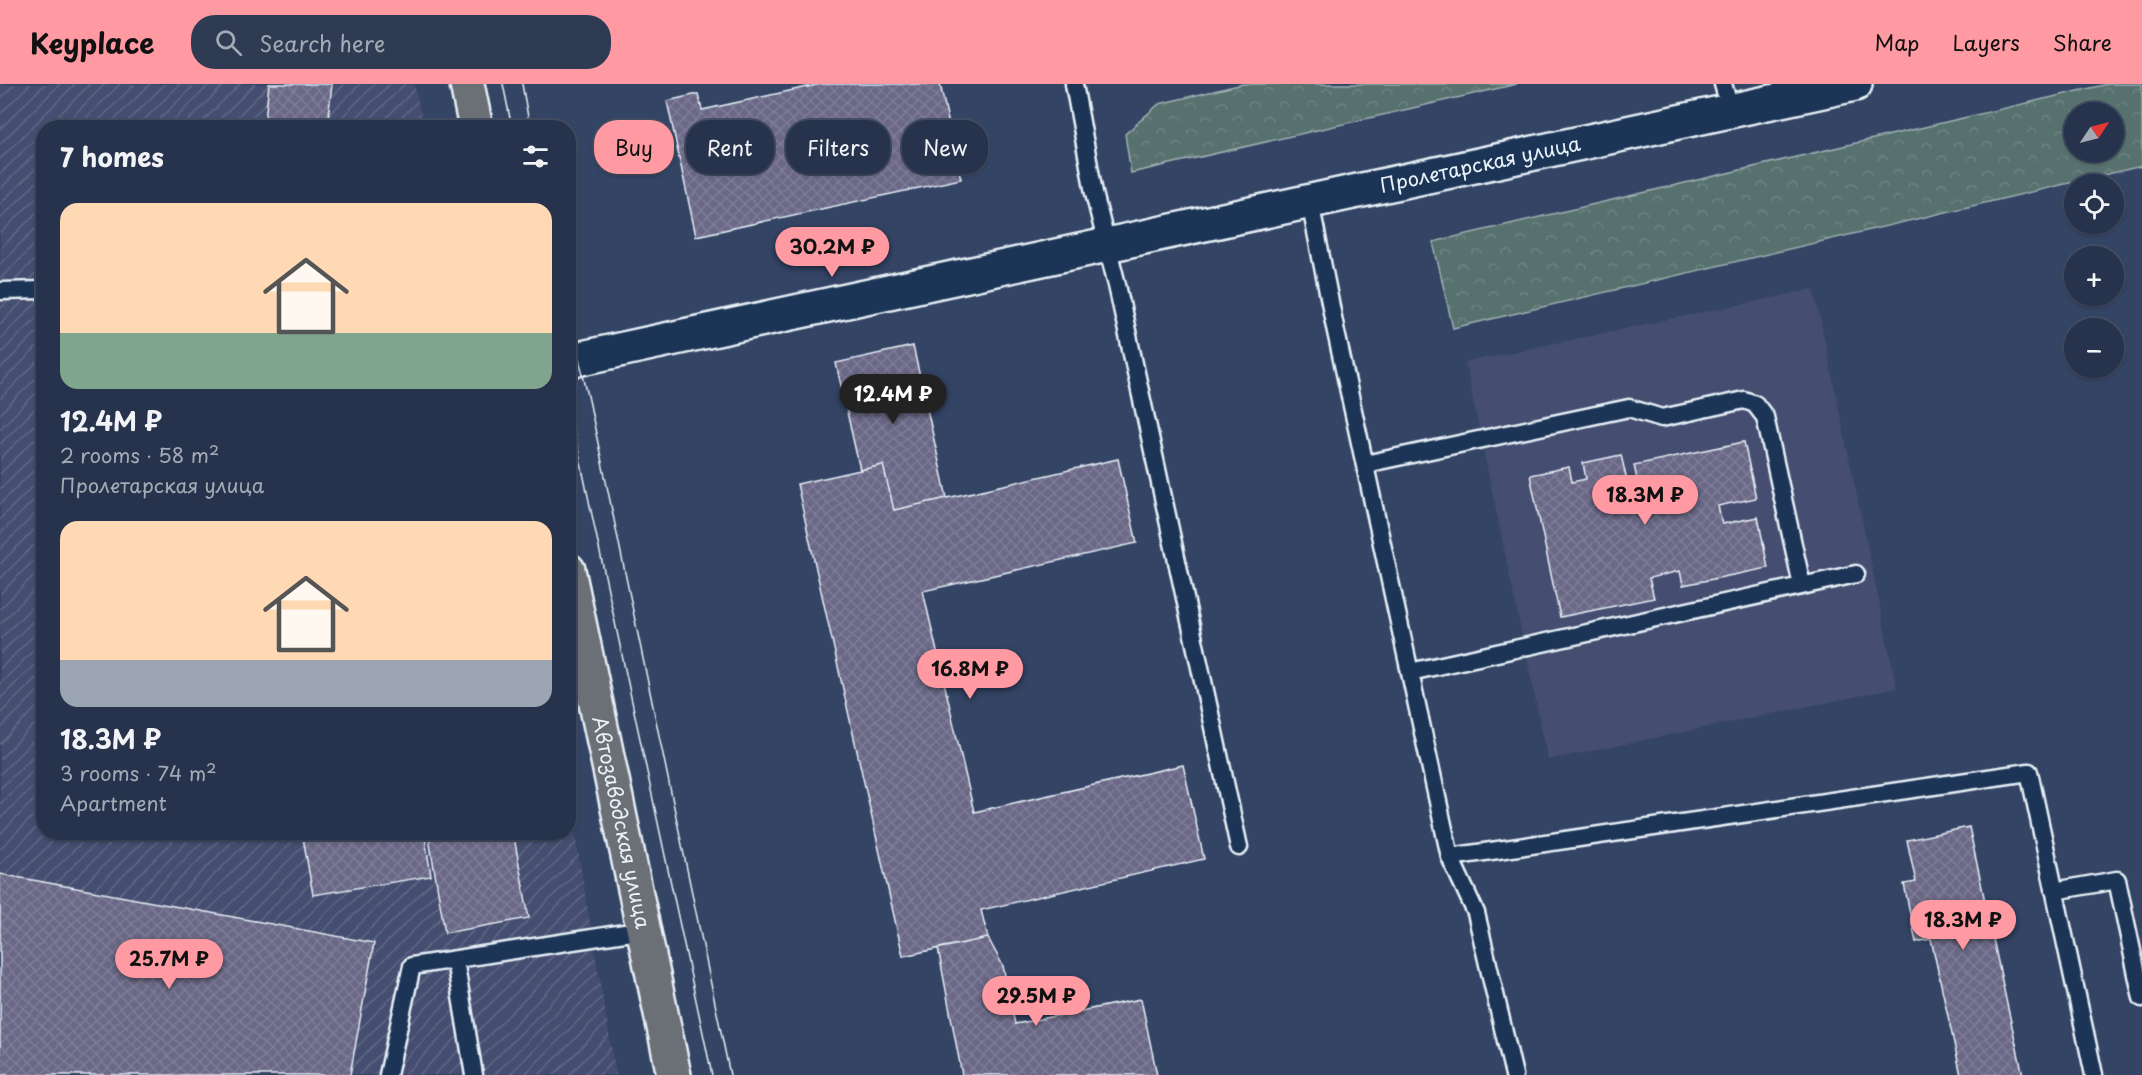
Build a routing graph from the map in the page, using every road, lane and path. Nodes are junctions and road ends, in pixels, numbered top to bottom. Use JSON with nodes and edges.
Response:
{"nodes":[{"id":1,"x":467,"y":84,"type":"edge"},
{"id":2,"x":1074,"y":84,"type":"edge"},
{"id":3,"x":1855,"y":84,"type":"edge"},
{"id":4,"x":1727,"y":98,"type":"edge"},
{"id":5,"x":474,"y":120,"type":"edge"},
{"id":6,"x":1310,"y":202,"type":"junction"},
{"id":7,"x":1105,"y":244,"type":"junction"},
{"id":8,"x":36,"y":290,"type":"edge"},
{"id":9,"x":0,"y":291,"type":"edge"},
{"id":10,"x":576,"y":359,"type":"edge"},
{"id":11,"x":1365,"y":464,"type":"junction"},
{"id":12,"x":1856,"y":574,"type":"dead end"},
{"id":13,"x":1802,"y":585,"type":"junction"},
{"id":14,"x":576,"y":608,"type":"edge"},
{"id":15,"x":1410,"y":672,"type":"junction"},
{"id":16,"x":1239,"y":847,"type":"dead end"},
{"id":17,"x":1450,"y":857,"type":"junction"},
{"id":18,"x":2054,"y":891,"type":"junction"},
{"id":19,"x":644,"y":930,"type":"junction"},
{"id":20,"x":455,"y":960,"type":"junction"},
{"id":21,"x":2142,"y":998,"type":"edge"},
{"id":22,"x":388,"y":1075,"type":"edge"},
{"id":23,"x":474,"y":1075,"type":"edge"},
{"id":24,"x":674,"y":1075,"type":"edge"},
{"id":25,"x":1514,"y":1075,"type":"edge"},
{"id":26,"x":2094,"y":1075,"type":"edge"}],
"edges":[{"from":1,"to":5,"type":"main road"},
{"from":2,"to":7,"type":"lane"},
{"from":3,"to":4,"type":"street","name":"Пролетарская улица"},
{"from":4,"to":6,"type":"street","name":"Пролетарская улица"},
{"from":6,"to":7,"type":"street","name":"Пролетарская улица"},
{"from":6,"to":11,"type":"lane"},
{"from":7,"to":10,"type":"street","name":"Пролетарская улица"},
{"from":7,"to":16,"type":"lane"},
{"from":8,"to":9,"type":"lane"},
{"from":11,"to":13,"type":"lane"},
{"from":11,"to":15,"type":"lane"},
{"from":12,"to":13,"type":"lane"},
{"from":13,"to":15,"type":"lane"},
{"from":14,"to":19,"type":"main road","name":"Автозаводская улица"},
{"from":15,"to":17,"type":"lane"},
{"from":17,"to":18,"type":"lane"},
{"from":17,"to":25,"type":"lane"},
{"from":18,"to":21,"type":"lane"},
{"from":18,"to":26,"type":"lane"},
{"from":19,"to":20,"type":"lane"},
{"from":19,"to":24,"type":"main road","name":"Автозаводская улица"},
{"from":20,"to":22,"type":"lane"},
{"from":20,"to":23,"type":"lane"}]}
